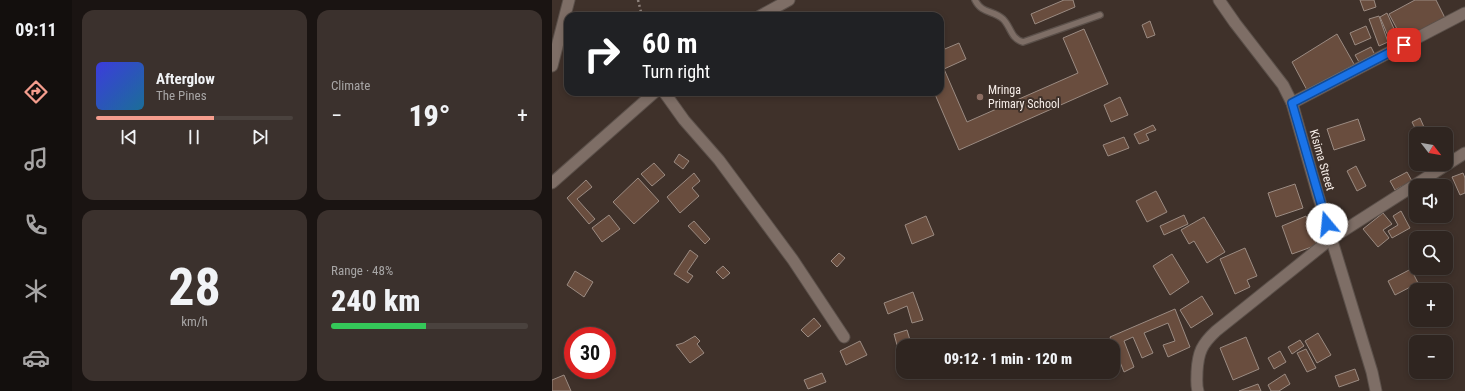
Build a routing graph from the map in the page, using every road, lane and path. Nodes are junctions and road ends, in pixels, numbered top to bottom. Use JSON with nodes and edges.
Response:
{"nodes":[{"id":1,"x":569,"y":0,"type":"edge"},
{"id":2,"x":638,"y":0,"type":"edge"},
{"id":3,"x":789,"y":0,"type":"edge"},
{"id":4,"x":975,"y":0,"type":"edge"},
{"id":5,"x":1219,"y":0,"type":"edge"},
{"id":6,"x":566,"y":12,"type":"edge"},
{"id":7,"x":641,"y":12,"type":"edge"},
{"id":8,"x":767,"y":12,"type":"edge"},
{"id":9,"x":1465,"y":13,"type":"edge"},
{"id":10,"x":1100,"y":15,"type":"dead end"},
{"id":11,"x":564,"y":19,"type":"edge"},
{"id":12,"x":552,"y":66,"type":"edge"},
{"id":13,"x":650,"y":96,"type":"edge"},
{"id":14,"x":667,"y":96,"type":"edge"},
{"id":15,"x":1292,"y":103,"type":"junction"},
{"id":16,"x":1465,"y":153,"type":"edge"},
{"id":17,"x":552,"y":183,"type":"edge"},
{"id":18,"x":1332,"y":238,"type":"junction"},
{"id":19,"x":844,"y":337,"type":"dead end"},
{"id":20,"x":1198,"y":391,"type":"edge"},
{"id":21,"x":1376,"y":391,"type":"edge"}],
"edges":[{"from":1,"to":6,"type":"street"},
{"from":2,"to":7,"type":"path"},
{"from":3,"to":8,"type":"street"},
{"from":4,"to":10,"type":"lane"},
{"from":5,"to":15,"type":"street","name":"Kisima Street"},
{"from":9,"to":15,"type":"street"},
{"from":11,"to":12,"type":"street"},
{"from":13,"to":17,"type":"street"},
{"from":14,"to":19,"type":"street"},
{"from":15,"to":18,"type":"street","name":"Kisima Street"},
{"from":16,"to":18,"type":"street"},
{"from":18,"to":20,"type":"street"},
{"from":18,"to":21,"type":"street","name":"Kisima Street"}]}
